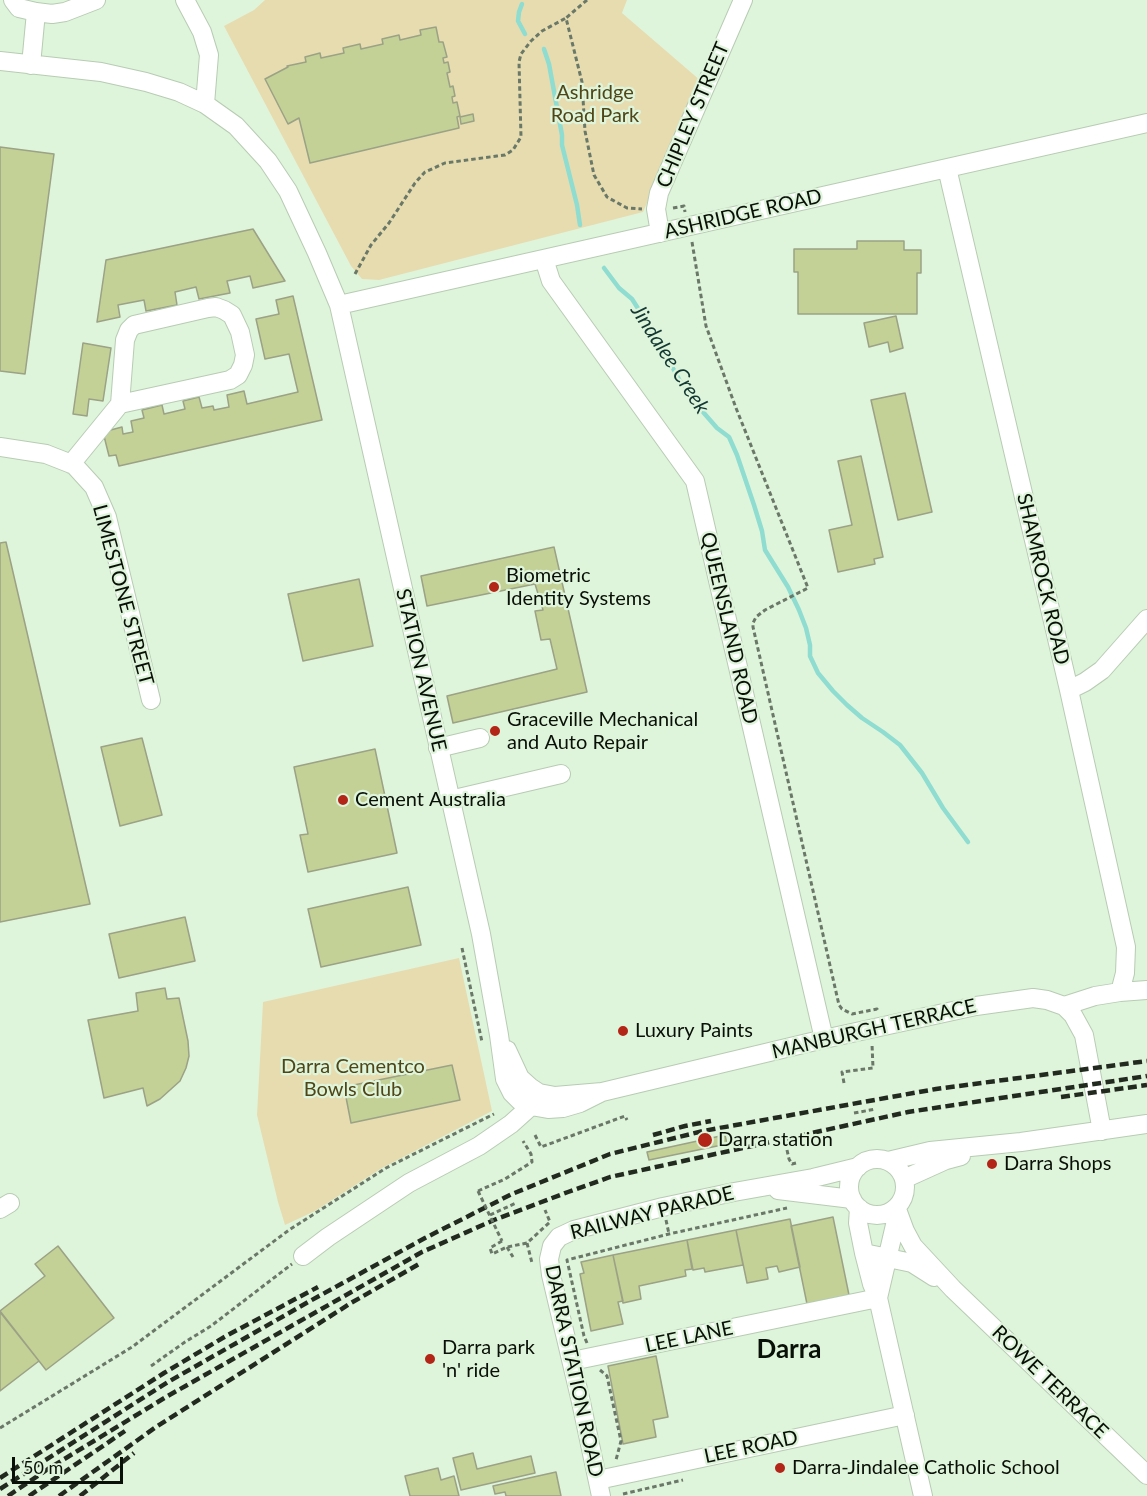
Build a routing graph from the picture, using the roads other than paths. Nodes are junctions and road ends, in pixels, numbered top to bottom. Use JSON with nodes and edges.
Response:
{"nodes":[{"id":1,"x":96,"y":0,"type":"edge"},
{"id":2,"x":185,"y":0,"type":"edge"},
{"id":3,"x":743,"y":0,"type":"edge"},
{"id":4,"x":77,"y":4,"type":"edge"},
{"id":5,"x":23,"y":7,"type":"edge"},
{"id":6,"x":0,"y":11,"type":"edge"},
{"id":7,"x":0,"y":61,"type":"edge"},
{"id":8,"x":31,"y":65,"type":"junction"},
{"id":9,"x":205,"y":104,"type":"junction"},
{"id":10,"x":1147,"y":123,"type":"edge"},
{"id":11,"x":947,"y":168,"type":"junction"},
{"id":12,"x":660,"y":233,"type":"junction"},
{"id":13,"x":544,"y":259,"type":"junction"},
{"id":14,"x":339,"y":305,"type":"junction"},
{"id":15,"x":120,"y":404,"type":"junction"},
{"id":16,"x":0,"y":447,"type":"edge"},
{"id":17,"x":71,"y":464,"type":"junction"},
{"id":18,"x":1147,"y":619,"type":"edge"},
{"id":19,"x":1068,"y":690,"type":"junction"},
{"id":20,"x":151,"y":700,"type":"dead end"},
{"id":21,"x":480,"y":738,"type":"dead end"},
{"id":22,"x":438,"y":748,"type":"junction"},
{"id":23,"x":561,"y":774,"type":"dead end"},
{"id":24,"x":450,"y":800,"type":"junction"},
{"id":25,"x":1147,"y":990,"type":"edge"},
{"id":26,"x":1120,"y":992,"type":"junction"},
{"id":27,"x":1064,"y":1006,"type":"junction"},
{"id":28,"x":824,"y":1039,"type":"junction"},
{"id":29,"x":539,"y":1103,"type":"junction"},
{"id":30,"x":1147,"y":1124,"type":"edge"},
{"id":31,"x":1102,"y":1131,"type":"junction"},
{"id":32,"x":1021,"y":1142,"type":"junction"},
{"id":33,"x":888,"y":1161,"type":"junction"},
{"id":34,"x":858,"y":1167,"type":"junction"},
{"id":35,"x":904,"y":1179,"type":"junction"},
{"id":36,"x":758,"y":1188,"type":"junction"},
{"id":37,"x":855,"y":1204,"type":"junction"},
{"id":38,"x":899,"y":1208,"type":"junction"},
{"id":39,"x":552,"y":1246,"type":"joint"},
{"id":40,"x":864,"y":1253,"type":"junction"},
{"id":41,"x":303,"y":1256,"type":"road end"},
{"id":42,"x":887,"y":1257,"type":"junction"},
{"id":43,"x":953,"y":1289,"type":"junction"},
{"id":44,"x":878,"y":1298,"type":"junction"},
{"id":45,"x":572,"y":1361,"type":"junction"},
{"id":46,"x":904,"y":1415,"type":"junction"},
{"id":47,"x":1147,"y":1475,"type":"edge"},
{"id":48,"x":599,"y":1488,"type":"edge"},
{"id":49,"x":923,"y":1496,"type":"edge"}],
"edges":[{"from":1,"to":4,"type":"street"},
{"from":2,"to":9,"type":"street"},
{"from":3,"to":12,"type":"street","name":"CHIPLEY STREET"},
{"from":4,"to":5,"type":"street"},
{"from":5,"to":6,"type":"street"},
{"from":5,"to":8,"type":"street"},
{"from":7,"to":8,"type":"street","name":"STATION AVENUE"},
{"from":8,"to":9,"type":"street","name":"STATION AVENUE"},
{"from":9,"to":14,"type":"street","name":"STATION AVENUE"},
{"from":10,"to":11,"type":"street","name":"ASHRIDGE ROAD"},
{"from":11,"to":12,"type":"street","name":"ASHRIDGE ROAD"},
{"from":11,"to":19,"type":"street","name":"SHAMROCK ROAD"},
{"from":12,"to":13,"type":"street","name":"ASHRIDGE ROAD"},
{"from":13,"to":14,"type":"street","name":"ASHRIDGE ROAD"},
{"from":13,"to":28,"type":"street","name":"QUEENSLAND ROAD"},
{"from":14,"to":22,"type":"street","name":"STATION AVENUE"},
{"from":15,"to":15,"type":"street"},
{"from":15,"to":17,"type":"street"},
{"from":16,"to":17,"type":"street","name":"LIMESTONE STREET"},
{"from":17,"to":20,"type":"street","name":"LIMESTONE STREET"},
{"from":18,"to":19,"type":"street"},
{"from":19,"to":26,"type":"street","name":"SHAMROCK ROAD"},
{"from":21,"to":22,"type":"street"},
{"from":22,"to":24,"type":"street","name":"STATION AVENUE"},
{"from":23,"to":24,"type":"street"},
{"from":24,"to":29,"type":"street","name":"STATION AVENUE"},
{"from":25,"to":26,"type":"street"},
{"from":26,"to":27,"type":"street"},
{"from":27,"to":28,"type":"street","name":"MANBURGH TERRACE"},
{"from":27,"to":31,"type":"street"},
{"from":28,"to":29,"type":"street","name":"MANBURGH TERRACE"},
{"from":29,"to":41,"type":"street"},
{"from":30,"to":31,"type":"street"},
{"from":31,"to":32,"type":"street"},
{"from":32,"to":33,"type":"street"},
{"from":32,"to":35,"type":"street"},
{"from":33,"to":34,"type":"street"},
{"from":33,"to":35,"type":"street"},
{"from":34,"to":36,"type":"street","name":"RAILWAY PARADE"},
{"from":34,"to":37,"type":"street"},
{"from":35,"to":38,"type":"street"},
{"from":36,"to":37,"type":"street","name":"RAILWAY PARADE"},
{"from":36,"to":39,"type":"street","name":"RAILWAY PARADE"},
{"from":37,"to":38,"type":"street"},
{"from":37,"to":40,"type":"street"},
{"from":38,"to":42,"type":"street"},
{"from":38,"to":43,"type":"street","name":"ROWE TERRACE"},
{"from":39,"to":45,"type":"street","name":"DARRA STATION ROAD"},
{"from":40,"to":42,"type":"street","name":"ROWE TERRACE"},
{"from":40,"to":44,"type":"street"},
{"from":42,"to":43,"type":"street","name":"ROWE TERRACE"},
{"from":42,"to":44,"type":"street"},
{"from":43,"to":47,"type":"street","name":"ROWE TERRACE"},
{"from":44,"to":45,"type":"street","name":"LEE LANE"},
{"from":44,"to":46,"type":"street"},
{"from":45,"to":48,"type":"street","name":"DARRA STATION ROAD"},
{"from":46,"to":48,"type":"street","name":"LEE ROAD"},
{"from":46,"to":49,"type":"street"}]}
